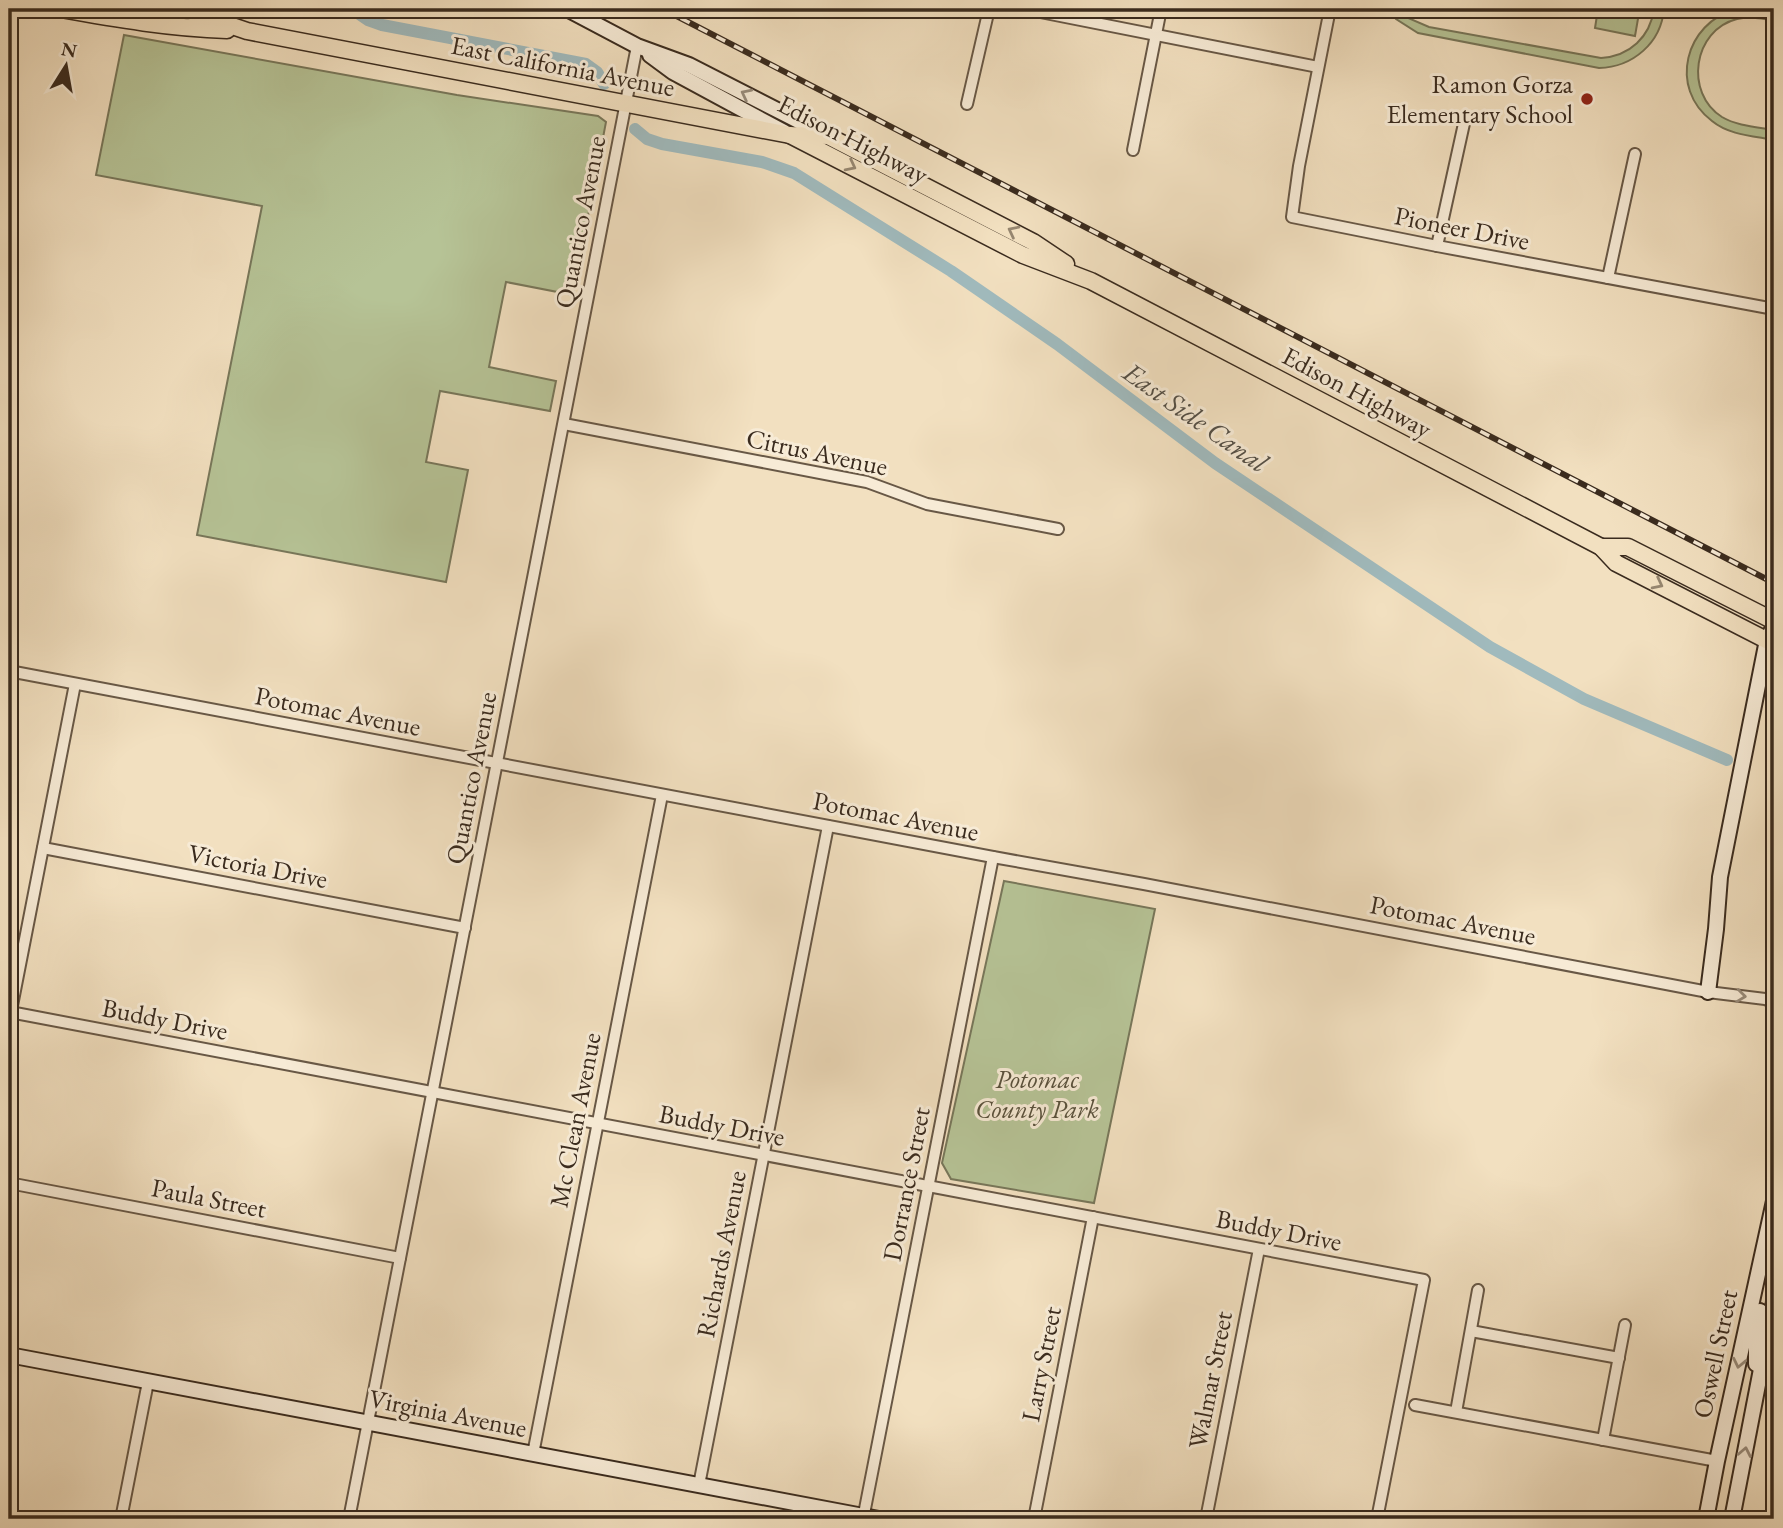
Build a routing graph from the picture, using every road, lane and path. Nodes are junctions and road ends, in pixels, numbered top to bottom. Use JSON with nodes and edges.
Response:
{"nodes":[{"id":1,"x":61,"y":9,"type":"edge"},
{"id":2,"x":176,"y":9,"type":"edge"},
{"id":3,"x":567,"y":9,"type":"edge"},
{"id":4,"x":989,"y":9,"type":"edge"},
{"id":5,"x":1025,"y":9,"type":"edge"},
{"id":6,"x":1161,"y":9,"type":"edge"},
{"id":7,"x":1330,"y":9,"type":"edge"},
{"id":8,"x":247,"y":30,"type":"junction"},
{"id":9,"x":1156,"y":34,"type":"junction"},
{"id":10,"x":637,"y":46,"type":"junction"},
{"id":11,"x":1318,"y":67,"type":"junction"},
{"id":12,"x":626,"y":104,"type":"junction"},
{"id":13,"x":967,"y":104,"type":"dead end"},
{"id":14,"x":1465,"y":119,"type":"dead end"},
{"id":15,"x":790,"y":135,"type":"junction"},
{"id":16,"x":828,"y":136,"type":"junction"},
{"id":17,"x":1133,"y":150,"type":"dead end"},
{"id":18,"x":1635,"y":154,"type":"dead end"},
{"id":19,"x":1437,"y":246,"type":"junction"},
{"id":20,"x":1608,"y":278,"type":"junction"},
{"id":21,"x":1091,"y":281,"type":"junction"},
{"id":22,"x":1774,"y":309,"type":"edge"},
{"id":23,"x":564,"y":424,"type":"junction"},
{"id":24,"x":1058,"y":529,"type":"dead end"},
{"id":25,"x":1772,"y":633,"type":"edge"},
{"id":26,"x":9,"y":671,"type":"edge"},
{"id":27,"x":75,"y":684,"type":"junction"},
{"id":28,"x":497,"y":764,"type":"junction"},
{"id":29,"x":662,"y":795,"type":"junction"},
{"id":30,"x":828,"y":826,"type":"junction"},
{"id":31,"x":43,"y":848,"type":"junction"},
{"id":32,"x":993,"y":857,"type":"junction"},
{"id":33,"x":465,"y":929,"type":"junction"},
{"id":34,"x":1708,"y":992,"type":"junction"},
{"id":35,"x":1774,"y":1002,"type":"edge"},
{"id":36,"x":10,"y":1017,"type":"edge"},
{"id":37,"x":432,"y":1093,"type":"junction"},
{"id":38,"x":598,"y":1124,"type":"junction"},
{"id":39,"x":763,"y":1156,"type":"junction"},
{"id":40,"x":9,"y":1183,"type":"edge"},
{"id":41,"x":929,"y":1187,"type":"junction"},
{"id":42,"x":1774,"y":1200,"type":"edge"},
{"id":43,"x":1093,"y":1217,"type":"junction"},
{"id":44,"x":1259,"y":1249,"type":"junction"},
{"id":45,"x":400,"y":1258,"type":"junction"},
{"id":46,"x":1478,"y":1290,"type":"dead end"},
{"id":47,"x":1753,"y":1298,"type":"junction"},
{"id":48,"x":1774,"y":1302,"type":"edge"},
{"id":49,"x":1625,"y":1325,"type":"dead end"},
{"id":50,"x":1471,"y":1331,"type":"junction"},
{"id":51,"x":9,"y":1355,"type":"edge"},
{"id":52,"x":1619,"y":1358,"type":"junction"},
{"id":53,"x":148,"y":1382,"type":"junction"},
{"id":54,"x":1415,"y":1405,"type":"dead end"},
{"id":55,"x":1753,"y":1411,"type":"junction"},
{"id":56,"x":1456,"y":1412,"type":"junction"},
{"id":57,"x":368,"y":1423,"type":"junction"},
{"id":58,"x":1604,"y":1440,"type":"junction"},
{"id":59,"x":533,"y":1454,"type":"junction"},
{"id":60,"x":1717,"y":1461,"type":"junction"},
{"id":61,"x":699,"y":1485,"type":"junction"},
{"id":62,"x":863,"y":1518,"type":"edge"},
{"id":63,"x":121,"y":1519,"type":"edge"},
{"id":64,"x":349,"y":1519,"type":"edge"},
{"id":65,"x":879,"y":1519,"type":"edge"},
{"id":66,"x":1034,"y":1519,"type":"edge"},
{"id":67,"x":1206,"y":1519,"type":"edge"},
{"id":68,"x":1377,"y":1519,"type":"edge"},
{"id":69,"x":1706,"y":1519,"type":"edge"},
{"id":70,"x":1732,"y":1519,"type":"edge"}],
"edges":[{"from":1,"to":8,"type":"main road","name":"East California Avenue"},
{"from":2,"to":8,"type":"main road","name":"East California Avenue"},
{"from":3,"to":10,"type":"main road","name":"Edison Highway"},
{"from":4,"to":13,"type":"street"},
{"from":5,"to":9,"type":"street"},
{"from":6,"to":9,"type":"street"},
{"from":7,"to":11,"type":"street"},
{"from":8,"to":12,"type":"main road","name":"East California Avenue"},
{"from":9,"to":11,"type":"street"},
{"from":9,"to":17,"type":"street"},
{"from":10,"to":12,"type":"street","name":"Quantico Avenue"},
{"from":10,"to":15,"type":"main road","name":"Edison Highway"},
{"from":16,"to":10,"type":"main road","name":"Edison Highway","one_way":true},
{"from":11,"to":19,"type":"street","name":"Pioneer Drive"},
{"from":12,"to":15,"type":"main road","name":"East California Avenue"},
{"from":12,"to":23,"type":"street","name":"Quantico Avenue"},
{"from":14,"to":19,"type":"street"},
{"from":15,"to":16,"type":"main road","name":"East California Avenue"},
{"from":15,"to":21,"type":"main road","name":"Edison Highway","one_way":true},
{"from":21,"to":16,"type":"main road","name":"Edison Highway","one_way":true},
{"from":18,"to":20,"type":"street"},
{"from":19,"to":20,"type":"street","name":"Pioneer Drive"},
{"from":20,"to":22,"type":"street","name":"Pioneer Drive"},
{"from":21,"to":25,"type":"main road","name":"Edison Highway"},
{"from":23,"to":24,"type":"street","name":"Citrus Avenue"},
{"from":23,"to":28,"type":"street","name":"Quantico Avenue"},
{"from":25,"to":34,"type":"main road"},
{"from":26,"to":27,"type":"street","name":"Potomac Avenue"},
{"from":27,"to":28,"type":"street","name":"Potomac Avenue"},
{"from":27,"to":31,"type":"street"},
{"from":28,"to":29,"type":"street","name":"Potomac Avenue"},
{"from":28,"to":33,"type":"street","name":"Quantico Avenue"},
{"from":29,"to":30,"type":"street","name":"Potomac Avenue"},
{"from":29,"to":38,"type":"street","name":"Mc Clean Avenue"},
{"from":30,"to":32,"type":"street","name":"Potomac Avenue"},
{"from":30,"to":39,"type":"street","name":"Richards Avenue"},
{"from":31,"to":33,"type":"street","name":"Victoria Drive"},
{"from":31,"to":36,"type":"street"},
{"from":32,"to":34,"type":"street","name":"Potomac Avenue"},
{"from":32,"to":41,"type":"street","name":"Dorrance Street"},
{"from":33,"to":37,"type":"street","name":"Quantico Avenue"},
{"from":34,"to":35,"type":"street","name":"Potomac Avenue","one_way":true},
{"from":36,"to":37,"type":"street","name":"Buddy Drive"},
{"from":37,"to":38,"type":"street","name":"Buddy Drive"},
{"from":37,"to":45,"type":"street","name":"Quantico Avenue"},
{"from":38,"to":39,"type":"street","name":"Buddy Drive"},
{"from":38,"to":59,"type":"street","name":"Mc Clean Avenue"},
{"from":39,"to":41,"type":"street","name":"Buddy Drive"},
{"from":39,"to":61,"type":"street","name":"Richards Avenue"},
{"from":40,"to":45,"type":"street","name":"Paula Street"},
{"from":41,"to":43,"type":"street","name":"Buddy Drive"},
{"from":41,"to":62,"type":"street","name":"Dorrance Street"},
{"from":42,"to":47,"type":"main road","name":"Oswell Street"},
{"from":43,"to":44,"type":"street","name":"Buddy Drive"},
{"from":43,"to":66,"type":"street","name":"Larry Street"},
{"from":44,"to":67,"type":"street","name":"Walmar Street"},
{"from":44,"to":68,"type":"street","name":"Buddy Drive"},
{"from":45,"to":57,"type":"street","name":"Quantico Avenue"},
{"from":46,"to":50,"type":"street"},
{"from":47,"to":55,"type":"main road"},
{"from":47,"to":60,"type":"main road","name":"Oswell Street","one_way":true},
{"from":48,"to":55,"type":"main road","name":"Oswell Street"},
{"from":49,"to":52,"type":"street"},
{"from":50,"to":52,"type":"street"},
{"from":50,"to":56,"type":"street"},
{"from":51,"to":53,"type":"main road","name":"Virginia Avenue"},
{"from":52,"to":58,"type":"street"},
{"from":53,"to":57,"type":"main road","name":"Virginia Avenue"},
{"from":53,"to":63,"type":"street"},
{"from":54,"to":56,"type":"street"},
{"from":70,"to":55,"type":"main road","name":"Oswell Street","one_way":true},
{"from":56,"to":58,"type":"street"},
{"from":57,"to":59,"type":"main road","name":"Virginia Avenue"},
{"from":57,"to":64,"type":"street","name":"Quantico Avenue"},
{"from":58,"to":60,"type":"street"},
{"from":59,"to":61,"type":"main road","name":"Virginia Avenue"},
{"from":60,"to":69,"type":"main road","name":"Oswell Street"},
{"from":61,"to":62,"type":"main road","name":"Virginia Avenue"},
{"from":62,"to":65,"type":"main road","name":"Virginia Avenue"}]}
